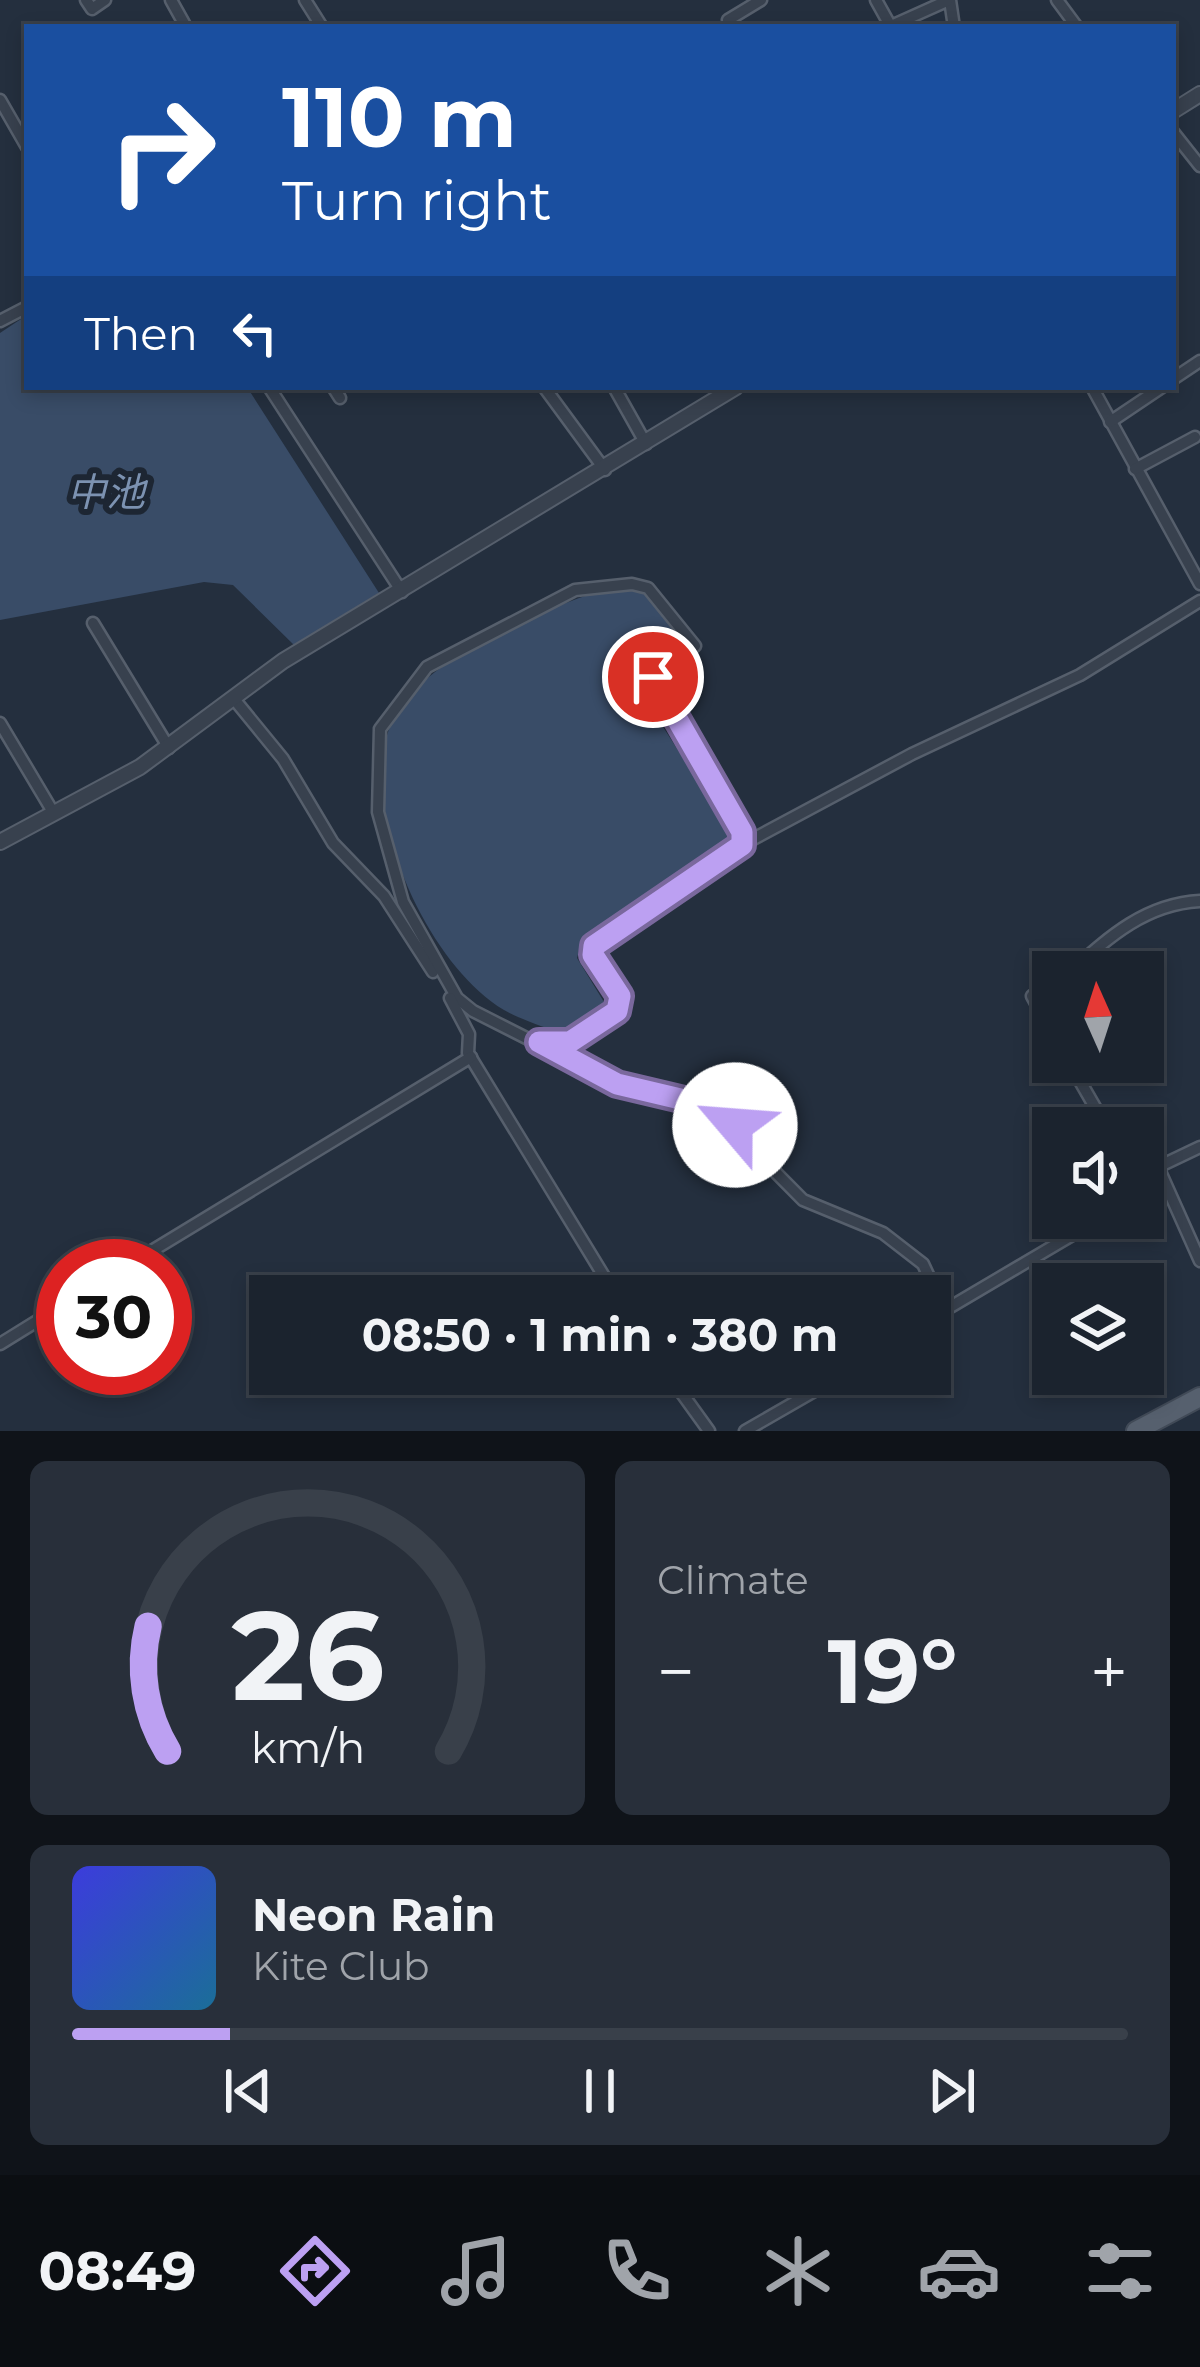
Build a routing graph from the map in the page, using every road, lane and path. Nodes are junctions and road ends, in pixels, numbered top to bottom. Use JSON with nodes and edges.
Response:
{"nodes":[{"id":1,"x":86,"y":0,"type":"edge"},
{"id":2,"x":105,"y":0,"type":"edge"},
{"id":3,"x":761,"y":0,"type":"edge"},
{"id":4,"x":948,"y":1,"type":"edge"},
{"id":5,"x":730,"y":24,"type":"edge"},
{"id":6,"x":898,"y":24,"type":"edge"},
{"id":7,"x":0,"y":100,"type":"edge"},
{"id":8,"x":1176,"y":136,"type":"edge"},
{"id":9,"x":24,"y":142,"type":"edge"},
{"id":10,"x":1200,"y":166,"type":"edge"},
{"id":11,"x":271,"y":390,"type":"edge"},
{"id":12,"x":546,"y":390,"type":"edge"},
{"id":13,"x":616,"y":390,"type":"edge"},
{"id":14,"x":731,"y":390,"type":"edge"},
{"id":15,"x":1094,"y":390,"type":"edge"},
{"id":16,"x":1158,"y":390,"type":"edge"},
{"id":17,"x":1110,"y":422,"type":"junction"},
{"id":18,"x":1195,"y":437,"type":"dead end"},
{"id":19,"x":646,"y":444,"type":"junction"},
{"id":20,"x":1136,"y":469,"type":"junction"},
{"id":21,"x":605,"y":470,"type":"junction"},
{"id":22,"x":1200,"y":584,"type":"edge"},
{"id":23,"x":402,"y":592,"type":"junction"},
{"id":24,"x":1200,"y":601,"type":"edge"},
{"id":25,"x":93,"y":623,"type":"dead end"},
{"id":26,"x":235,"y":699,"type":"junction"},
{"id":27,"x":137,"y":700,"type":"junction"},
{"id":28,"x":125,"y":707,"type":"dead end"},
{"id":29,"x":0,"y":723,"type":"edge"},
{"id":30,"x":169,"y":748,"type":"junction"},
{"id":31,"x":53,"y":812,"type":"junction"},
{"id":32,"x":0,"y":842,"type":"edge"},
{"id":33,"x":742,"y":845,"type":"junction"},
{"id":34,"x":1200,"y":901,"type":"edge"},
{"id":35,"x":1097,"y":951,"type":"edge"},
{"id":36,"x":539,"y":1042,"type":"junction"},
{"id":37,"x":471,"y":1058,"type":"junction"},
{"id":38,"x":1200,"y":1147,"type":"edge"},
{"id":39,"x":1164,"y":1165,"type":"edge"},
{"id":40,"x":1164,"y":1179,"type":"edge"},
{"id":41,"x":172,"y":1239,"type":"edge"},
{"id":42,"x":1065,"y":1239,"type":"edge"},
{"id":43,"x":1200,"y":1262,"type":"edge"},
{"id":44,"x":603,"y":1275,"type":"edge"},
{"id":45,"x":928,"y":1275,"type":"edge"},
{"id":46,"x":951,"y":1305,"type":"edge"},
{"id":47,"x":36,"y":1322,"type":"edge"},
{"id":48,"x":0,"y":1344,"type":"edge"},
{"id":49,"x":683,"y":1395,"type":"edge"},
{"id":50,"x":808,"y":1395,"type":"edge"},
{"id":51,"x":1200,"y":1397,"type":"edge"},
{"id":52,"x":709,"y":1431,"type":"edge"},
{"id":53,"x":745,"y":1431,"type":"edge"},
{"id":54,"x":1136,"y":1431,"type":"edge"}],
"edges":[{"from":1,"to":2,"type":"street"},
{"from":3,"to":5,"type":"street"},
{"from":4,"to":6,"type":"street"},
{"from":7,"to":9,"type":"street"},
{"from":8,"to":10,"type":"street"},
{"from":11,"to":23,"type":"street"},
{"from":12,"to":21,"type":"street"},
{"from":13,"to":19,"type":"street"},
{"from":14,"to":19,"type":"street"},
{"from":15,"to":17,"type":"street"},
{"from":16,"to":17,"type":"street"},
{"from":17,"to":20,"type":"street"},
{"from":18,"to":20,"type":"street"},
{"from":19,"to":21,"type":"street"},
{"from":20,"to":22,"type":"street"},
{"from":21,"to":23,"type":"street"},
{"from":23,"to":26,"type":"street"},
{"from":24,"to":33,"type":"street"},
{"from":25,"to":27,"type":"street"},
{"from":26,"to":30,"type":"street"},
{"from":26,"to":37,"type":"street"},
{"from":27,"to":28,"type":"street"},
{"from":27,"to":30,"type":"street"},
{"from":29,"to":31,"type":"street"},
{"from":30,"to":31,"type":"street"},
{"from":31,"to":32,"type":"street"},
{"from":33,"to":36,"type":"street"},
{"from":33,"to":36,"type":"street"},
{"from":34,"to":35,"type":"street"},
{"from":36,"to":45,"type":"street"},
{"from":37,"to":41,"type":"street"},
{"from":37,"to":44,"type":"street"},
{"from":38,"to":39,"type":"street"},
{"from":40,"to":43,"type":"street"},
{"from":42,"to":46,"type":"street"},
{"from":47,"to":48,"type":"street"},
{"from":49,"to":52,"type":"street"},
{"from":50,"to":53,"type":"street"},
{"from":51,"to":54,"type":"main road"}]}
